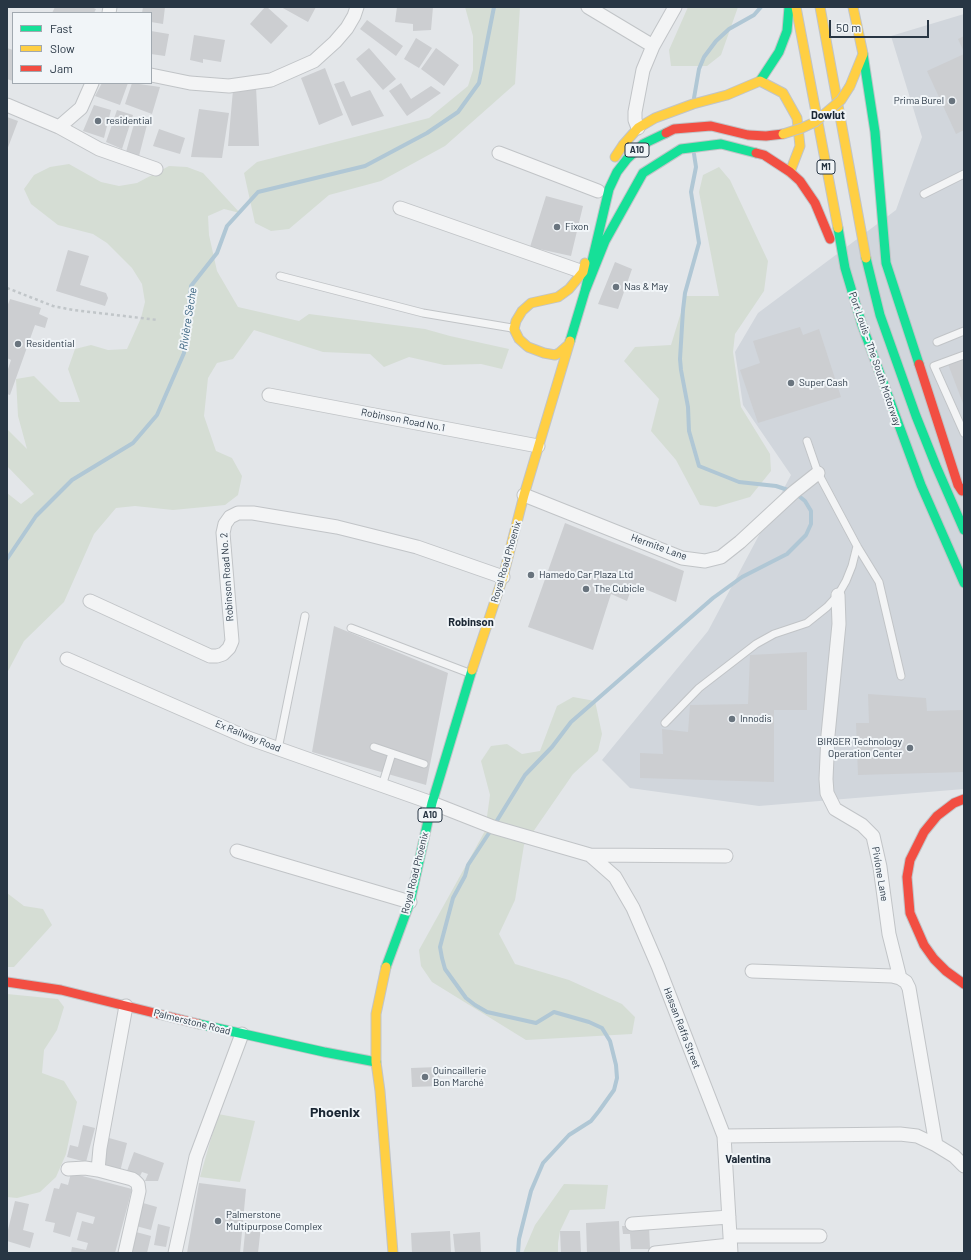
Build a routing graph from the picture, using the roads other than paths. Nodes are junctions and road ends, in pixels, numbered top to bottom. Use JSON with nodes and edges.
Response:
{"nodes":[{"id":1,"x":357,"y":7,"type":"edge"},
{"id":2,"x":588,"y":7,"type":"edge"},
{"id":3,"x":675,"y":7,"type":"edge"},
{"id":4,"x":789,"y":7,"type":"edge"},
{"id":5,"x":796,"y":7,"type":"edge"},
{"id":6,"x":820,"y":7,"type":"edge"},
{"id":7,"x":853,"y":7,"type":"edge"},
{"id":8,"x":653,"y":46,"type":"junction"},
{"id":9,"x":863,"y":54,"type":"junction"},
{"id":10,"x":152,"y":75,"type":"edge"},
{"id":11,"x":760,"y":81,"type":"junction"},
{"id":12,"x":92,"y":84,"type":"edge"},
{"id":13,"x":7,"y":105,"type":"edge"},
{"id":14,"x":59,"y":127,"type":"junction"},
{"id":15,"x":638,"y":128,"type":"junction"},
{"id":16,"x":499,"y":153,"type":"dead end"},
{"id":17,"x":610,"y":164,"type":"dead end"},
{"id":18,"x":156,"y":169,"type":"dead end"},
{"id":19,"x":790,"y":172,"type":"junction"},
{"id":20,"x":964,"y":174,"type":"edge"},
{"id":21,"x":599,"y":191,"type":"dead end"},
{"id":22,"x":924,"y":194,"type":"dead end"},
{"id":23,"x":400,"y":208,"type":"dead end"},
{"id":24,"x":594,"y":213,"type":"dead end"},
{"id":25,"x":583,"y":272,"type":"junction"},
{"id":26,"x":280,"y":276,"type":"dead end"},
{"id":27,"x":585,"y":291,"type":"junction"},
{"id":28,"x":862,"y":325,"type":"junction"},
{"id":29,"x":514,"y":329,"type":"junction"},
{"id":30,"x":964,"y":331,"type":"edge"},
{"id":31,"x":937,"y":342,"type":"dead end"},
{"id":32,"x":569,"y":344,"type":"junction"},
{"id":33,"x":964,"y":355,"type":"edge"},
{"id":34,"x":552,"y":374,"type":"dead end"},
{"id":35,"x":556,"y":387,"type":"junction"},
{"id":36,"x":269,"y":395,"type":"dead end"},
{"id":37,"x":964,"y":433,"type":"edge"},
{"id":38,"x":807,"y":441,"type":"dead end"},
{"id":39,"x":538,"y":446,"type":"junction"},
{"id":40,"x":818,"y":473,"type":"junction"},
{"id":41,"x":958,"y":485,"type":"junction"},
{"id":42,"x":524,"y":495,"type":"junction"},
{"id":43,"x":964,"y":496,"type":"edge"},
{"id":44,"x":964,"y":526,"type":"edge"},
{"id":45,"x":964,"y":530,"type":"edge"},
{"id":46,"x":857,"y":546,"type":"junction"},
{"id":47,"x":503,"y":578,"type":"junction"},
{"id":48,"x":964,"y":583,"type":"edge"},
{"id":49,"x":838,"y":595,"type":"junction"},
{"id":50,"x":90,"y":601,"type":"dead end"},
{"id":51,"x":304,"y":616,"type":"dead end"},
{"id":52,"x":351,"y":628,"type":"dead end"},
{"id":53,"x":67,"y":659,"type":"dead end"},
{"id":54,"x":471,"y":673,"type":"junction"},
{"id":55,"x":901,"y":676,"type":"dead end"},
{"id":56,"x":665,"y":723,"type":"dead end"},
{"id":57,"x":374,"y":747,"type":"dead end"},
{"id":58,"x":278,"y":749,"type":"junction"},
{"id":59,"x":392,"y":753,"type":"junction"},
{"id":60,"x":424,"y":764,"type":"dead end"},
{"id":61,"x":382,"y":786,"type":"junction"},
{"id":62,"x":964,"y":799,"type":"edge"},
{"id":63,"x":432,"y":803,"type":"junction"},
{"id":64,"x":940,"y":826,"type":"dead end"},
{"id":65,"x":237,"y":851,"type":"dead end"},
{"id":66,"x":590,"y":855,"type":"junction"},
{"id":67,"x":726,"y":856,"type":"dead end"},
{"id":68,"x":921,"y":858,"type":"dead end"},
{"id":69,"x":916,"y":879,"type":"dead end"},
{"id":70,"x":410,"y":902,"type":"junction"},
{"id":71,"x":960,"y":970,"type":"dead end"},
{"id":72,"x":752,"y":971,"type":"dead end"},
{"id":73,"x":900,"y":978,"type":"junction"},
{"id":74,"x":7,"y":982,"type":"edge"},
{"id":75,"x":964,"y":984,"type":"edge"},
{"id":76,"x":126,"y":1006,"type":"junction"},
{"id":77,"x":242,"y":1034,"type":"junction"},
{"id":78,"x":376,"y":1062,"type":"junction"},
{"id":79,"x":724,"y":1136,"type":"junction"},
{"id":80,"x":936,"y":1145,"type":"junction"},
{"id":81,"x":964,"y":1166,"type":"edge"},
{"id":82,"x":68,"y":1169,"type":"dead end"},
{"id":83,"x":98,"y":1170,"type":"junction"},
{"id":84,"x":729,"y":1218,"type":"junction"},
{"id":85,"x":632,"y":1224,"type":"dead end"},
{"id":86,"x":820,"y":1236,"type":"dead end"},
{"id":87,"x":730,"y":1245,"type":"edge"},
{"id":88,"x":125,"y":1253,"type":"edge"},
{"id":89,"x":175,"y":1253,"type":"edge"},
{"id":90,"x":393,"y":1253,"type":"edge"},
{"id":91,"x":655,"y":1253,"type":"edge"}],
"edges":[{"from":1,"to":10,"type":"street"},
{"from":2,"to":8,"type":"street"},
{"from":3,"to":8,"type":"street"},
{"from":4,"to":11,"type":"main road"},
{"from":5,"to":28,"type":"main road","name":"Port Louis – The South Motorway","number":"M1"},
{"from":6,"to":45,"type":"main road","name":"Port Louis – The South Motorway","number":"M1"},
{"from":7,"to":9,"type":"main road"},
{"from":8,"to":15,"type":"street"},
{"from":9,"to":27,"type":"main road","number":"A10","bridge":true},
{"from":9,"to":41,"type":"main road"},
{"from":11,"to":15,"type":"main road"},
{"from":11,"to":19,"type":"main road"},
{"from":12,"to":14,"type":"street"},
{"from":13,"to":14,"type":"street"},
{"from":14,"to":18,"type":"street"},
{"from":15,"to":17,"type":"main road"},
{"from":16,"to":21,"type":"street"},
{"from":19,"to":27,"type":"main road"},
{"from":19,"to":28,"type":"main road"},
{"from":20,"to":22,"type":"lane"},
{"from":23,"to":25,"type":"street"},
{"from":24,"to":25,"type":"main road"},
{"from":25,"to":29,"type":"main road"},
{"from":26,"to":29,"type":"lane"},
{"from":27,"to":32,"type":"main road","number":"A10"},
{"from":28,"to":48,"type":"main road","name":"Port Louis – The South Motorway","number":"M1"},
{"from":29,"to":32,"type":"main road"},
{"from":30,"to":31,"type":"lane"},
{"from":32,"to":35,"type":"main road","number":"A10"},
{"from":33,"to":37,"type":"lane"},
{"from":34,"to":35,"type":"main road"},
{"from":35,"to":39,"type":"main road","name":"Royal Road Phoenix","number":"A10"},
{"from":36,"to":39,"type":"street","name":"Robinson Road No.1"},
{"from":38,"to":40,"type":"lane"},
{"from":39,"to":42,"type":"main road","name":"Royal Road Phoenix","number":"A10"},
{"from":40,"to":42,"type":"street","name":"Hermite Lane"},
{"from":40,"to":46,"type":"lane"},
{"from":41,"to":43,"type":"main road"},
{"from":41,"to":44,"type":"main road"},
{"from":42,"to":47,"type":"main road","name":"Royal Road Phoenix","number":"A10"},
{"from":46,"to":49,"type":"lane"},
{"from":46,"to":55,"type":"lane"},
{"from":47,"to":50,"type":"street","name":"Robinson Road No. 2"},
{"from":47,"to":54,"type":"main road","name":"Royal Road Phoenix","number":"A10"},
{"from":49,"to":56,"type":"lane"},
{"from":49,"to":73,"type":"street","name":"Pivione Lane"},
{"from":51,"to":58,"type":"lane"},
{"from":52,"to":54,"type":"lane"},
{"from":53,"to":58,"type":"street","name":"Ex Railway Road"},
{"from":54,"to":63,"type":"main road","name":"Royal Road Phoenix","number":"A10"},
{"from":57,"to":59,"type":"lane"},
{"from":58,"to":61,"type":"street","name":"Ex Railway Road"},
{"from":59,"to":60,"type":"lane"},
{"from":59,"to":61,"type":"lane"},
{"from":61,"to":63,"type":"street","name":"Ex Railway Road"},
{"from":62,"to":75,"type":"main road"},
{"from":63,"to":66,"type":"street","name":"Hassan Raffa Street"},
{"from":63,"to":70,"type":"main road","name":"Royal Road Phoenix","number":"A10"},
{"from":64,"to":68,"type":"main road"},
{"from":65,"to":70,"type":"street"},
{"from":66,"to":67,"type":"street"},
{"from":66,"to":79,"type":"street","name":"Hassan Raffa Street"},
{"from":69,"to":71,"type":"main road"},
{"from":70,"to":78,"type":"main road","name":"Royal Road Phoenix","number":"A10"},
{"from":72,"to":73,"type":"street"},
{"from":73,"to":80,"type":"street","name":"Pivione Lane"},
{"from":74,"to":76,"type":"main road","name":"Palmerstone Road"},
{"from":76,"to":77,"type":"main road","name":"Palmerstone Road"},
{"from":76,"to":83,"type":"street"},
{"from":77,"to":78,"type":"main road","name":"Palmerstone Road"},
{"from":77,"to":89,"type":"street"},
{"from":78,"to":90,"type":"main road","name":"Royal Road Phoenix","number":"A10"},
{"from":79,"to":80,"type":"street"},
{"from":79,"to":84,"type":"street","name":"Hassan Raffa Street"},
{"from":80,"to":81,"type":"street"},
{"from":82,"to":83,"type":"street"},
{"from":83,"to":88,"type":"street"},
{"from":84,"to":85,"type":"street"},
{"from":84,"to":87,"type":"street","name":"Hassan Raffa Street"},
{"from":86,"to":87,"type":"street"},
{"from":87,"to":91,"type":"street"}]}
